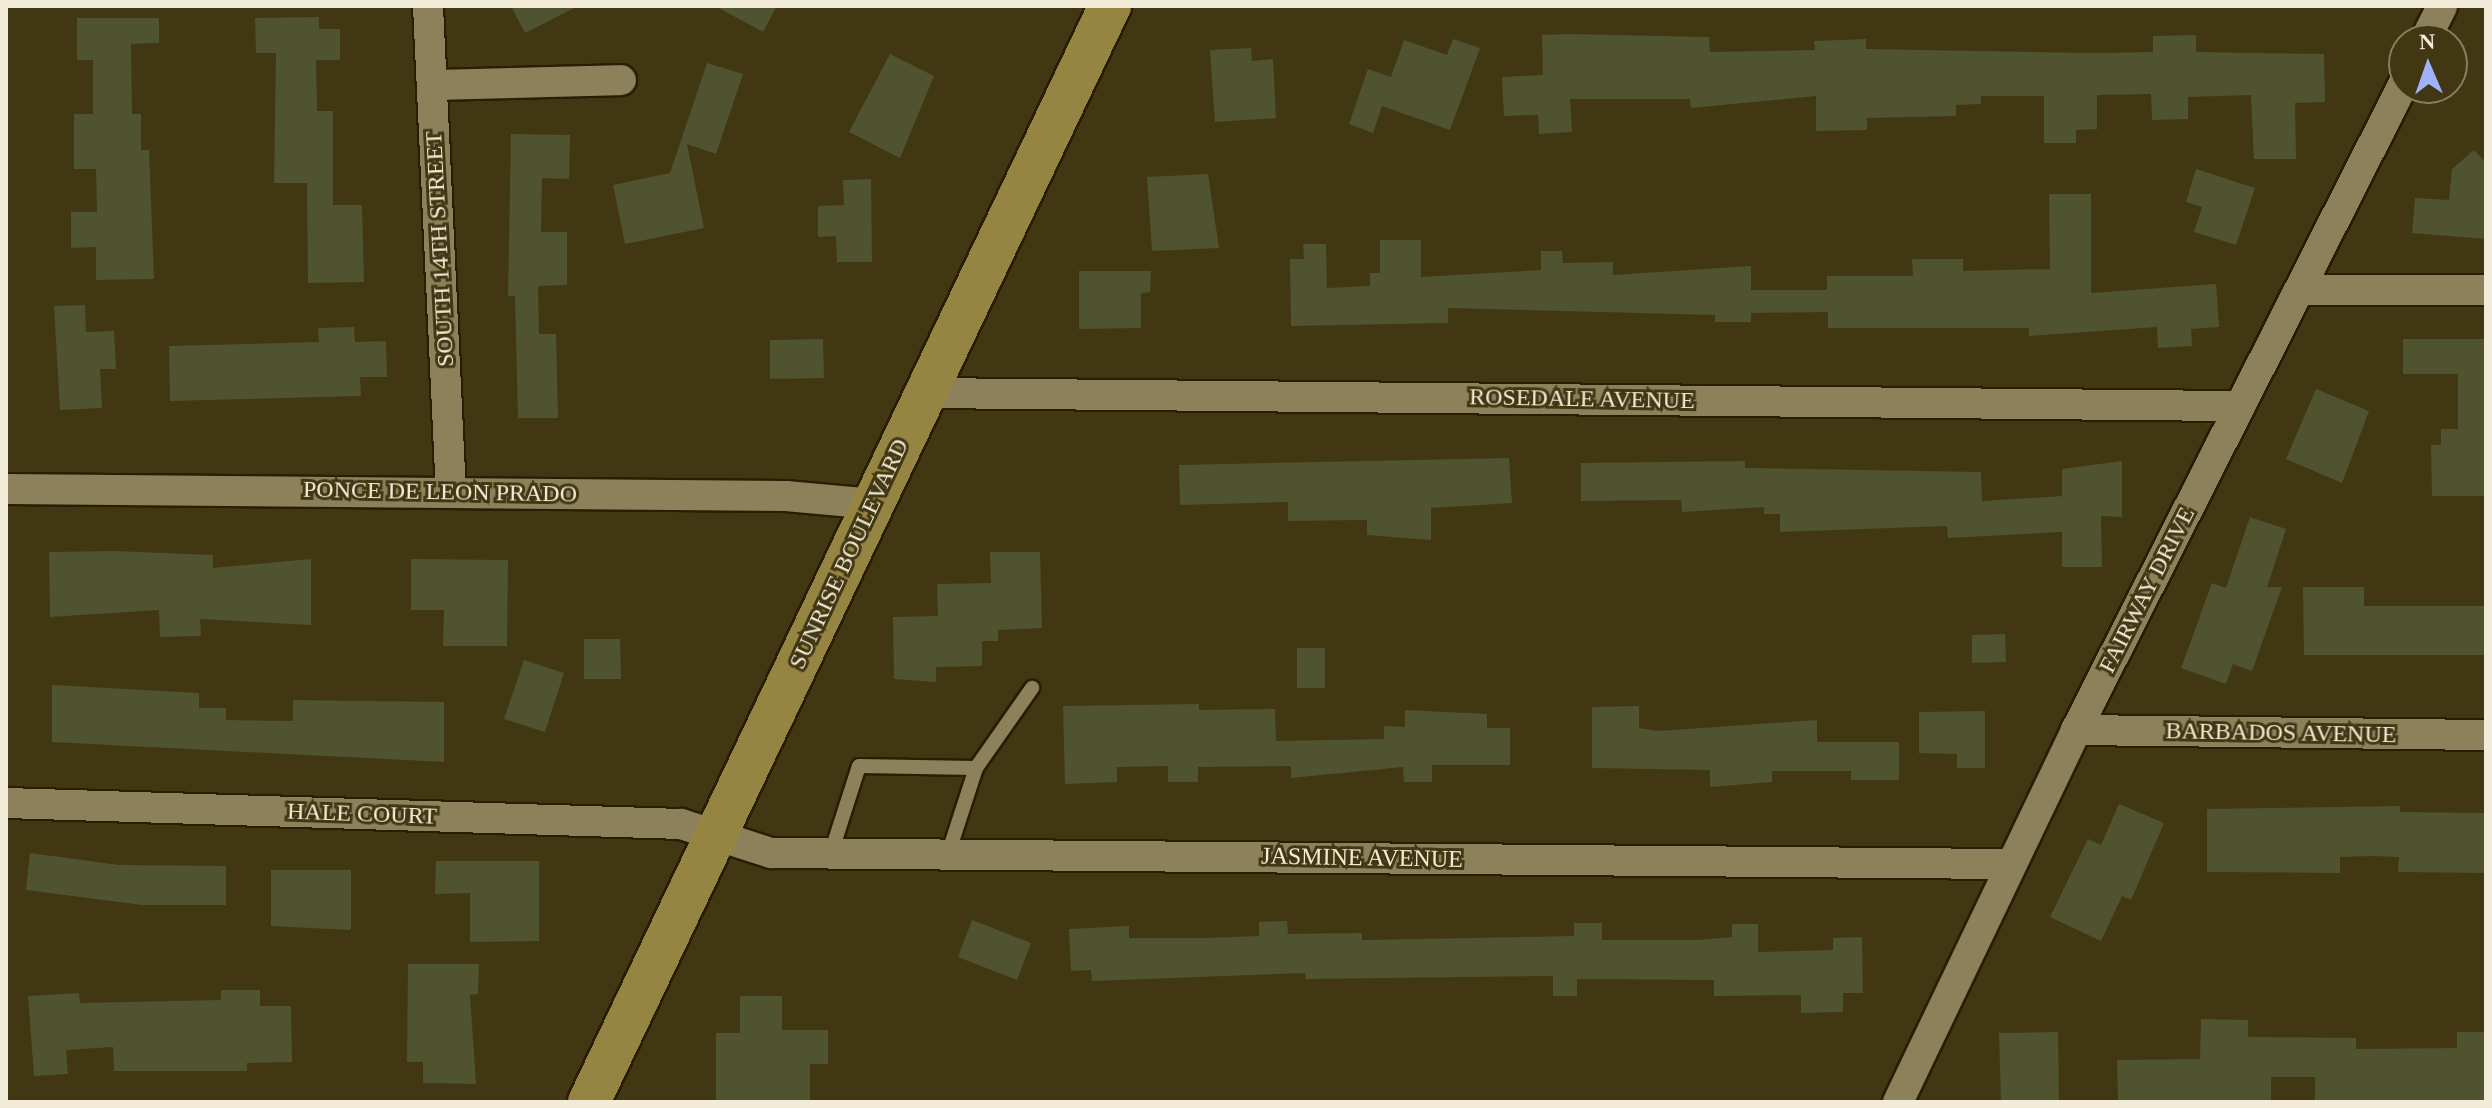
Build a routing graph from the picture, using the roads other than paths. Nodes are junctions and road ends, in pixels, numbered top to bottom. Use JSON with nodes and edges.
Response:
{"nodes":[{"id":1,"x":428,"y":6,"type":"edge"},
{"id":2,"x":1110,"y":6,"type":"edge"},
{"id":3,"x":2442,"y":6,"type":"edge"},
{"id":4,"x":2433,"y":24,"type":"edge"},
{"id":5,"x":621,"y":80,"type":"dead end"},
{"id":6,"x":432,"y":85,"type":"junction"},
{"id":7,"x":2394,"y":104,"type":"edge"},
{"id":8,"x":2301,"y":290,"type":"junction"},
{"id":9,"x":2486,"y":290,"type":"edge"},
{"id":10,"x":925,"y":393,"type":"junction"},
{"id":11,"x":2240,"y":406,"type":"junction"},
{"id":12,"x":6,"y":489,"type":"edge"},
{"id":13,"x":451,"y":492,"type":"junction"},
{"id":14,"x":874,"y":504,"type":"junction"},
{"id":15,"x":1032,"y":688,"type":"dead end"},
{"id":16,"x":2076,"y":730,"type":"junction"},
{"id":17,"x":2486,"y":735,"type":"edge"},
{"id":18,"x":976,"y":768,"type":"junction"},
{"id":19,"x":6,"y":803,"type":"edge"},
{"id":20,"x":717,"y":833,"type":"junction"},
{"id":21,"x":831,"y":853,"type":"junction"},
{"id":22,"x":948,"y":854,"type":"junction"},
{"id":23,"x":2010,"y":864,"type":"junction"},
{"id":24,"x":589,"y":1102,"type":"edge"},
{"id":25,"x":1898,"y":1102,"type":"edge"}],
"edges":[{"from":1,"to":6,"type":"street","name":"SOUTH 14TH STREET"},
{"from":2,"to":10,"type":"street","name":"SUNRISE BOULEVARD"},
{"from":3,"to":4,"type":"street"},
{"from":5,"to":6,"type":"street"},
{"from":6,"to":13,"type":"street","name":"SOUTH 14TH STREET"},
{"from":7,"to":8,"type":"street","name":"FAIRWAY DRIVE"},
{"from":8,"to":9,"type":"street"},
{"from":8,"to":11,"type":"street","name":"FAIRWAY DRIVE"},
{"from":10,"to":11,"type":"street","name":"ROSEDALE AVENUE"},
{"from":10,"to":14,"type":"street","name":"SUNRISE BOULEVARD"},
{"from":11,"to":16,"type":"street","name":"FAIRWAY DRIVE"},
{"from":12,"to":13,"type":"street","name":"PONCE DE LEON PRADO"},
{"from":13,"to":14,"type":"street","name":"PONCE DE LEON PRADO"},
{"from":14,"to":20,"type":"street","name":"SUNRISE BOULEVARD"},
{"from":15,"to":18,"type":"lane"},
{"from":16,"to":17,"type":"street","name":"BARBADOS AVENUE"},
{"from":16,"to":23,"type":"street","name":"FAIRWAY DRIVE"},
{"from":18,"to":21,"type":"lane"},
{"from":18,"to":22,"type":"lane"},
{"from":19,"to":20,"type":"street","name":"HALE COURT"},
{"from":20,"to":21,"type":"street","name":"JASMINE AVENUE"},
{"from":20,"to":24,"type":"street","name":"SUNRISE BOULEVARD"},
{"from":21,"to":22,"type":"street","name":"JASMINE AVENUE"},
{"from":22,"to":23,"type":"street","name":"JASMINE AVENUE"},
{"from":23,"to":25,"type":"street","name":"FAIRWAY DRIVE"}]}
